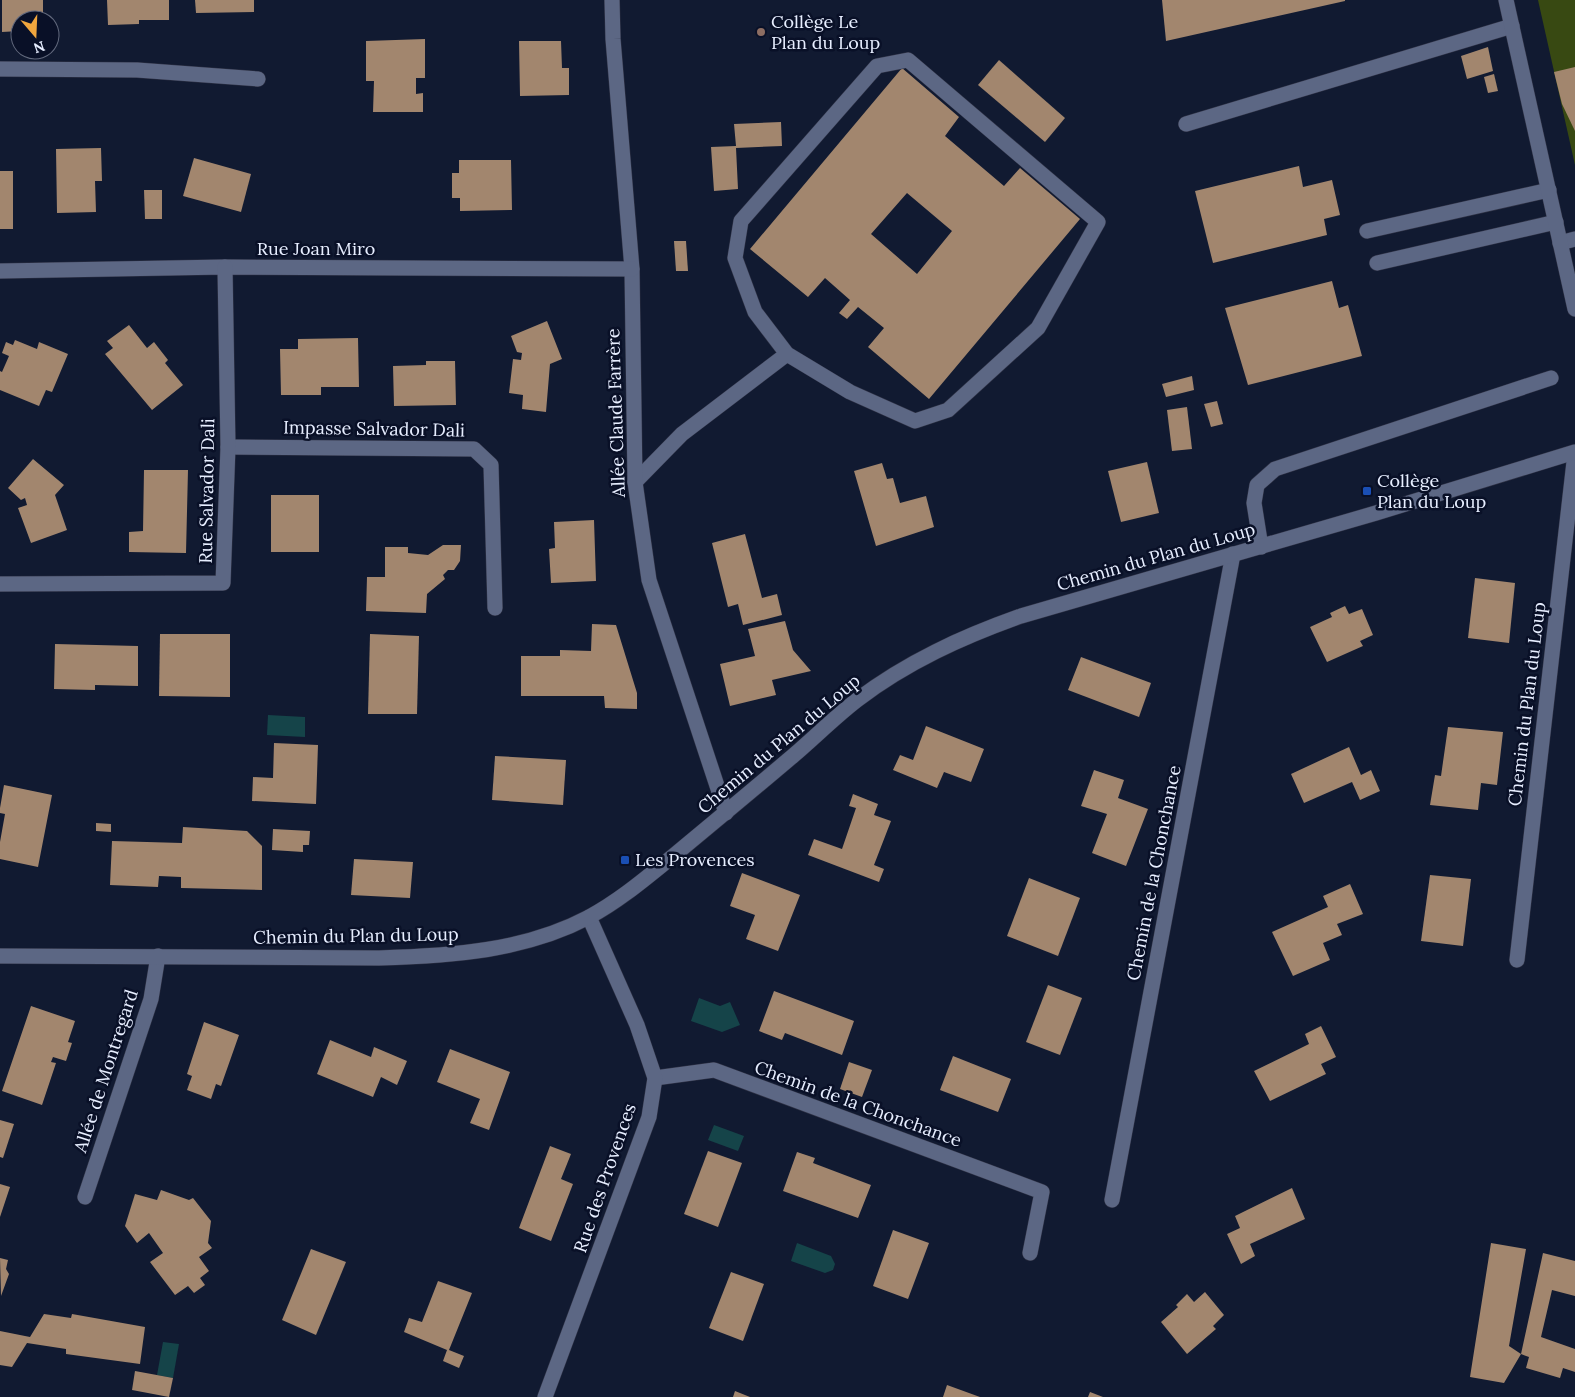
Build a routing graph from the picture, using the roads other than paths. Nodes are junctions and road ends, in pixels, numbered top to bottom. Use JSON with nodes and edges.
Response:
{"nodes":[{"id":1,"x":612,"y":0,"type":"edge"},
{"id":2,"x":1506,"y":0,"type":"edge"},
{"id":3,"x":1512,"y":26,"type":"junction"},
{"id":4,"x":0,"y":69,"type":"edge"},
{"id":5,"x":258,"y":79,"type":"dead end"},
{"id":6,"x":1186,"y":124,"type":"dead end"},
{"id":7,"x":1549,"y":190,"type":"junction"},
{"id":8,"x":1556,"y":222,"type":"junction"},
{"id":9,"x":1367,"y":231,"type":"dead end"},
{"id":10,"x":1568,"y":241,"type":"edge"},
{"id":11,"x":1377,"y":263,"type":"dead end"},
{"id":12,"x":224,"y":267,"type":"junction"},
{"id":13,"x":632,"y":269,"type":"junction"},
{"id":14,"x":0,"y":271,"type":"edge"},
{"id":15,"x":1571,"y":272,"type":"edge"},
{"id":16,"x":1574,"y":301,"type":"edge"},
{"id":17,"x":787,"y":354,"type":"junction"},
{"id":18,"x":1551,"y":378,"type":"dead end"},
{"id":19,"x":228,"y":447,"type":"junction"},
{"id":20,"x":1575,"y":452,"type":"edge"},
{"id":21,"x":634,"y":482,"type":"junction"},
{"id":22,"x":1261,"y":547,"type":"junction"},
{"id":23,"x":1233,"y":554,"type":"junction"},
{"id":24,"x":0,"y":584,"type":"edge"},
{"id":25,"x":495,"y":608,"type":"dead end"},
{"id":26,"x":726,"y":813,"type":"junction"},
{"id":27,"x":589,"y":917,"type":"junction"},
{"id":28,"x":0,"y":956,"type":"edge"},
{"id":29,"x":158,"y":956,"type":"junction"},
{"id":30,"x":1517,"y":960,"type":"dead end"},
{"id":31,"x":655,"y":1078,"type":"junction"},
{"id":32,"x":85,"y":1196,"type":"dead end"},
{"id":33,"x":1112,"y":1200,"type":"dead end"},
{"id":34,"x":1030,"y":1253,"type":"dead end"},
{"id":35,"x":545,"y":1397,"type":"edge"}],
"edges":[{"from":1,"to":13,"type":"street","name":"Allée Claude Farrère"},
{"from":2,"to":3,"type":"street"},
{"from":3,"to":6,"type":"street"},
{"from":3,"to":7,"type":"street"},
{"from":4,"to":5,"type":"street"},
{"from":7,"to":8,"type":"street"},
{"from":7,"to":9,"type":"street"},
{"from":8,"to":10,"type":"street"},
{"from":8,"to":11,"type":"street"},
{"from":10,"to":15,"type":"street"},
{"from":12,"to":13,"type":"street","name":"Rue Joan Miro"},
{"from":12,"to":14,"type":"street","name":"Rue Joan Miro"},
{"from":12,"to":19,"type":"street","name":"Rue Salvador Dali"},
{"from":13,"to":21,"type":"street","name":"Allée Claude Farrère"},
{"from":15,"to":16,"type":"street"},
{"from":17,"to":17,"type":"street"},
{"from":17,"to":21,"type":"street"},
{"from":18,"to":22,"type":"street"},
{"from":19,"to":24,"type":"street","name":"Rue Salvador Dali"},
{"from":19,"to":25,"type":"street","name":"Impasse Salvador Dali"},
{"from":20,"to":22,"type":"street","name":"Chemin du Plan du Loup"},
{"from":20,"to":30,"type":"street","name":"Chemin du Plan du Loup"},
{"from":21,"to":26,"type":"street","name":"Allée Claude Farrère"},
{"from":22,"to":23,"type":"street","name":"Chemin du Plan du Loup"},
{"from":23,"to":26,"type":"street","name":"Chemin du Plan du Loup"},
{"from":23,"to":33,"type":"street","name":"Chemin de la Chonchance"},
{"from":26,"to":27,"type":"street","name":"Chemin du Plan du Loup"},
{"from":27,"to":29,"type":"street","name":"Chemin du Plan du Loup"},
{"from":27,"to":31,"type":"street","name":"Rue des Provences"},
{"from":28,"to":29,"type":"street","name":"Chemin du Plan du Loup"},
{"from":29,"to":32,"type":"street","name":"Allée de Montregard"},
{"from":31,"to":34,"type":"street","name":"Chemin de la Chonchance"},
{"from":31,"to":35,"type":"street","name":"Rue des Provences"}]}
